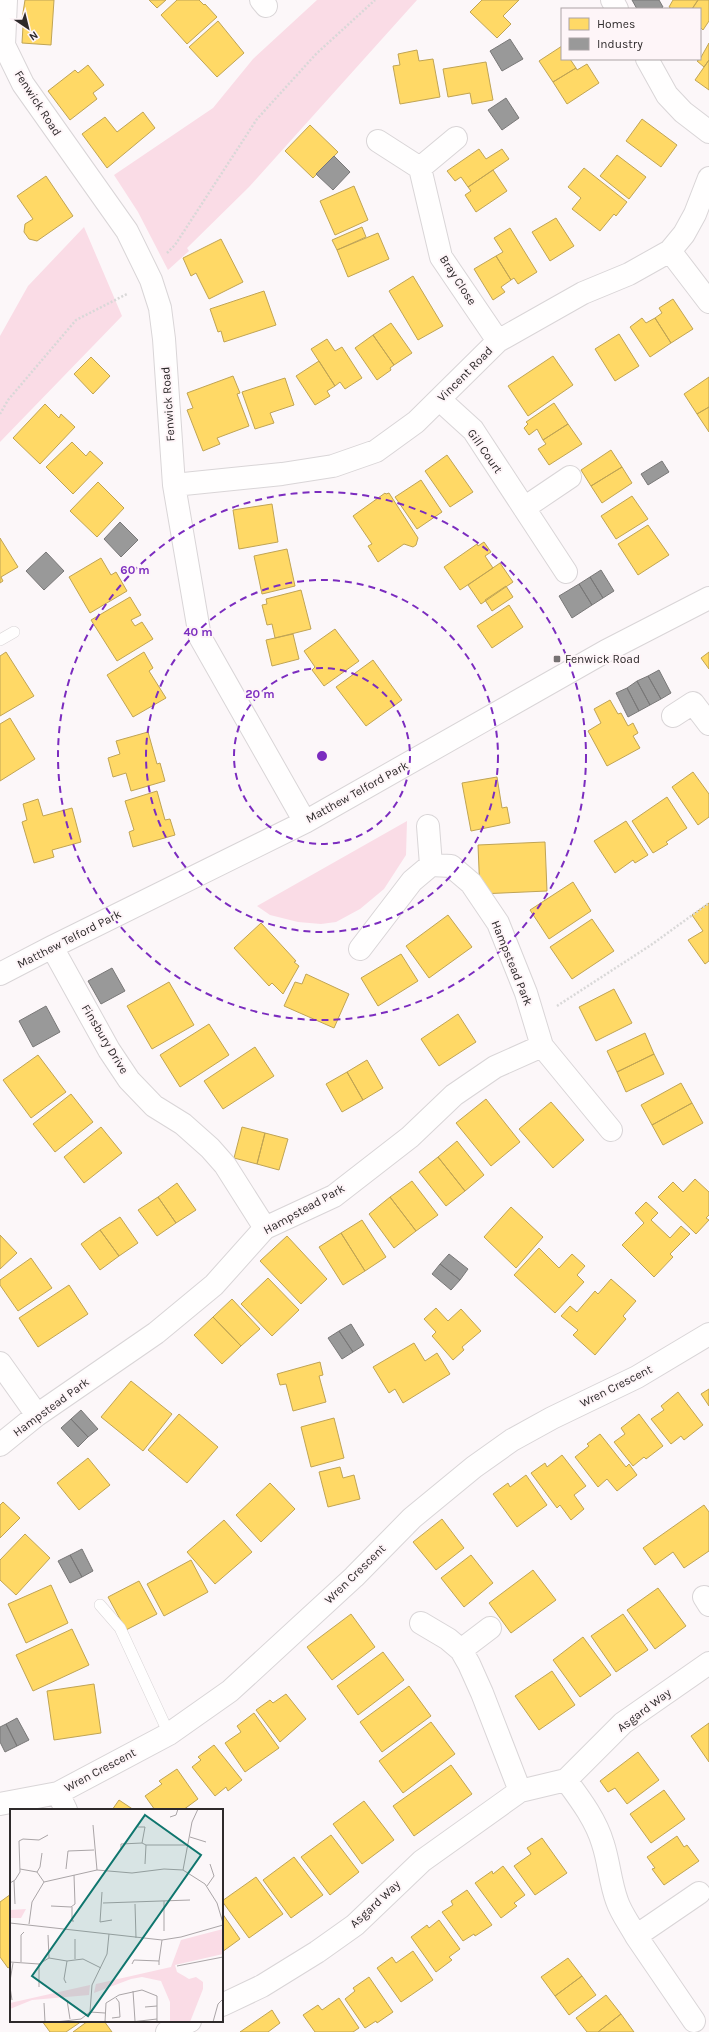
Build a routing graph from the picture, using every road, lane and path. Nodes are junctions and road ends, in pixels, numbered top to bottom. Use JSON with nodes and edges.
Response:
{"nodes":[{"id":1,"x":6,"y":0,"type":"edge"},
{"id":2,"x":375,"y":0,"type":"edge"},
{"id":3,"x":2,"y":45,"type":"edge"},
{"id":4,"x":648,"y":60,"type":"edge"},
{"id":5,"x":709,"y":132,"type":"edge"},
{"id":6,"x":456,"y":138,"type":"dead end"},
{"id":7,"x":378,"y":141,"type":"dead end"},
{"id":8,"x":420,"y":168,"type":"junction"},
{"id":9,"x":709,"y":178,"type":"edge"},
{"id":10,"x":670,"y":251,"type":"junction"},
{"id":11,"x":148,"y":273,"type":"junction"},
{"id":12,"x":709,"y":302,"type":"edge"},
{"id":13,"x":498,"y":341,"type":"junction"},
{"id":14,"x":440,"y":400,"type":"junction"},
{"id":15,"x":0,"y":414,"type":"edge"},
{"id":16,"x":570,"y":477,"type":"dead end"},
{"id":17,"x":174,"y":485,"type":"junction"},
{"id":18,"x":524,"y":508,"type":"junction"},
{"id":19,"x":566,"y":572,"type":"dead end"},
{"id":20,"x":709,"y":598,"type":"edge"},
{"id":21,"x":14,"y":632,"type":"dead end"},
{"id":22,"x":0,"y":640,"type":"edge"},
{"id":23,"x":673,"y":716,"type":"dead end"},
{"id":24,"x":709,"y":724,"type":"edge"},
{"id":25,"x":305,"y":822,"type":"junction"},
{"id":26,"x":428,"y":826,"type":"dead end"},
{"id":27,"x":431,"y":866,"type":"junction"},
{"id":28,"x":709,"y":903,"type":"edge"},
{"id":29,"x":52,"y":947,"type":"junction"},
{"id":30,"x":360,"y":949,"type":"dead end"},
{"id":31,"x":0,"y":974,"type":"edge"},
{"id":32,"x":553,"y":1009,"type":"dead end"},
{"id":33,"x":542,"y":1046,"type":"junction"},
{"id":34,"x":611,"y":1130,"type":"dead end"},
{"id":35,"x":265,"y":1228,"type":"junction"},
{"id":36,"x":709,"y":1334,"type":"edge"},
{"id":37,"x":0,"y":1363,"type":"edge"},
{"id":38,"x":37,"y":1415,"type":"junction"},
{"id":39,"x":0,"y":1445,"type":"edge"},
{"id":40,"x":100,"y":1605,"type":"dead end"},
{"id":41,"x":421,"y":1623,"type":"dead end"},
{"id":42,"x":490,"y":1628,"type":"dead end"},
{"id":43,"x":461,"y":1650,"type":"junction"},
{"id":44,"x":709,"y":1663,"type":"edge"},
{"id":45,"x":169,"y":1734,"type":"junction"},
{"id":46,"x":566,"y":1780,"type":"junction"},
{"id":47,"x":520,"y":1791,"type":"junction"},
{"id":48,"x":62,"y":1801,"type":"edge"},
{"id":49,"x":0,"y":1804,"type":"edge"},
{"id":50,"x":699,"y":1893,"type":"dead end"},
{"id":51,"x":636,"y":1936,"type":"junction"},
{"id":52,"x":223,"y":2005,"type":"edge"},
{"id":53,"x":694,"y":2021,"type":"dead end"},
{"id":54,"x":157,"y":2022,"type":"edge"},
{"id":55,"x":188,"y":2022,"type":"edge"},
{"id":56,"x":162,"y":2032,"type":"edge"},
{"id":57,"x":167,"y":2032,"type":"edge"}],
"edges":[{"from":1,"to":3,"type":"street","name":"Fenwick Road"},
{"from":2,"to":11,"type":"path"},
{"from":3,"to":11,"type":"street","name":"Fenwick Road"},
{"from":4,"to":5,"type":"street"},
{"from":6,"to":8,"type":"street"},
{"from":7,"to":8,"type":"street"},
{"from":8,"to":13,"type":"street","name":"Bray Close"},
{"from":9,"to":10,"type":"street","name":"Vincent Road"},
{"from":10,"to":12,"type":"street"},
{"from":10,"to":13,"type":"street","name":"Vincent Road"},
{"from":11,"to":15,"type":"path"},
{"from":11,"to":17,"type":"street","name":"Fenwick Road"},
{"from":13,"to":14,"type":"street","name":"Vincent Road"},
{"from":14,"to":17,"type":"street","name":"Vincent Road"},
{"from":14,"to":18,"type":"street","name":"Gill Court"},
{"from":16,"to":18,"type":"street"},
{"from":17,"to":25,"type":"street","name":"Fenwick Road"},
{"from":18,"to":19,"type":"street","name":"Gill Court"},
{"from":20,"to":25,"type":"street","name":"Matthew Telford Park"},
{"from":21,"to":22,"type":"lane"},
{"from":23,"to":24,"type":"street"},
{"from":25,"to":29,"type":"street","name":"Matthew Telford Park"},
{"from":26,"to":27,"type":"street"},
{"from":27,"to":30,"type":"street"},
{"from":27,"to":33,"type":"street","name":"Hampstead Park"},
{"from":28,"to":32,"type":"path"},
{"from":29,"to":31,"type":"street","name":"Matthew Telford Park"},
{"from":29,"to":35,"type":"street","name":"Finsbury Drive"},
{"from":33,"to":34,"type":"street","name":"Hampstead Park"},
{"from":33,"to":35,"type":"street","name":"Hampstead Park"},
{"from":35,"to":38,"type":"street","name":"Hampstead Park"},
{"from":36,"to":45,"type":"street","name":"Wren Crescent"},
{"from":37,"to":38,"type":"street"},
{"from":38,"to":39,"type":"street","name":"Hampstead Park"},
{"from":40,"to":45,"type":"lane"},
{"from":41,"to":43,"type":"street"},
{"from":42,"to":43,"type":"street"},
{"from":43,"to":47,"type":"street"},
{"from":44,"to":46,"type":"street","name":"Asgard Way"},
{"from":45,"to":48,"type":"street","name":"Wren Crescent"},
{"from":46,"to":47,"type":"street","name":"Asgard Way"},
{"from":46,"to":51,"type":"street"},
{"from":47,"to":52,"type":"street","name":"Asgard Way"},
{"from":48,"to":49,"type":"street","name":"Wren Crescent"},
{"from":50,"to":51,"type":"street"},
{"from":51,"to":53,"type":"street"},
{"from":54,"to":56,"type":"street"},
{"from":55,"to":57,"type":"street"}]}
